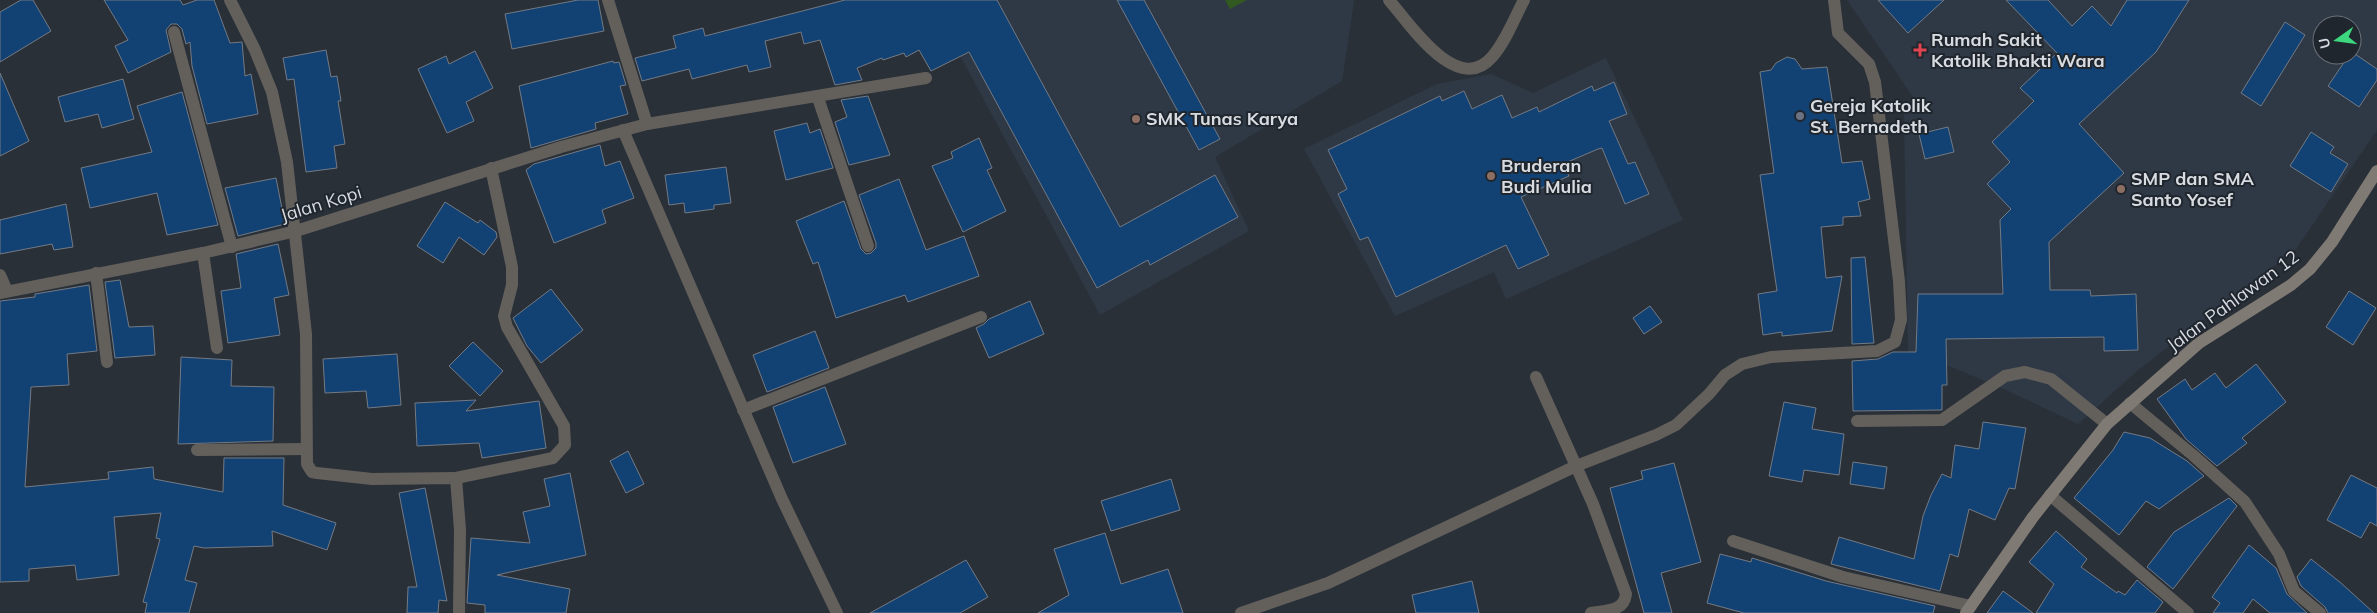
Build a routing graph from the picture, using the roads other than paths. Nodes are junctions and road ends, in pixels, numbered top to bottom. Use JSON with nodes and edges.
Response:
{"nodes":[{"id":1,"x":230,"y":0,"type":"edge"},
{"id":2,"x":608,"y":0,"type":"edge"},
{"id":3,"x":1389,"y":0,"type":"edge"},
{"id":4,"x":1524,"y":0,"type":"edge"},
{"id":5,"x":1834,"y":0,"type":"edge"},
{"id":6,"x":174,"y":32,"type":"dead end"},
{"id":7,"x":926,"y":78,"type":"dead end"},
{"id":8,"x":818,"y":98,"type":"junction"},
{"id":9,"x":647,"y":124,"type":"junction"},
{"id":10,"x":623,"y":130,"type":"junction"},
{"id":11,"x":491,"y":168,"type":"junction"},
{"id":12,"x":2377,"y":171,"type":"edge"},
{"id":13,"x":296,"y":231,"type":"junction"},
{"id":14,"x":232,"y":246,"type":"junction"},
{"id":15,"x":868,"y":246,"type":"dead end"},
{"id":16,"x":203,"y":253,"type":"junction"},
{"id":17,"x":96,"y":273,"type":"junction"},
{"id":18,"x":0,"y":275,"type":"edge"},
{"id":19,"x":3,"y":292,"type":"edge"},
{"id":20,"x":981,"y":317,"type":"dead end"},
{"id":21,"x":218,"y":348,"type":"dead end"},
{"id":22,"x":107,"y":362,"type":"dead end"},
{"id":23,"x":1536,"y":377,"type":"dead end"},
{"id":24,"x":2130,"y":403,"type":"junction"},
{"id":25,"x":743,"y":410,"type":"junction"},
{"id":26,"x":1857,"y":421,"type":"dead end"},
{"id":27,"x":2107,"y":424,"type":"junction"},
{"id":28,"x":306,"y":449,"type":"junction"},
{"id":29,"x":197,"y":450,"type":"dead end"},
{"id":30,"x":1576,"y":466,"type":"junction"},
{"id":31,"x":456,"y":478,"type":"junction"},
{"id":32,"x":2050,"y":495,"type":"junction"},
{"id":33,"x":1733,"y":541,"type":"dead end"},
{"id":34,"x":1969,"y":611,"type":"edge"},
{"id":35,"x":459,"y":613,"type":"edge"},
{"id":36,"x":838,"y":613,"type":"edge"},
{"id":37,"x":1241,"y":613,"type":"edge"},
{"id":38,"x":1591,"y":613,"type":"edge"},
{"id":39,"x":2188,"y":613,"type":"edge"},
{"id":40,"x":2320,"y":613,"type":"edge"}],
"edges":[{"from":1,"to":13,"type":"street"},
{"from":2,"to":9,"type":"street"},
{"from":3,"to":4,"type":"street"},
{"from":5,"to":30,"type":"street"},
{"from":6,"to":14,"type":"street"},
{"from":7,"to":8,"type":"street","name":"Jalan Kopi"},
{"from":8,"to":9,"type":"street","name":"Jalan Kopi"},
{"from":8,"to":15,"type":"street"},
{"from":9,"to":10,"type":"street","name":"Jalan Kopi"},
{"from":10,"to":11,"type":"street","name":"Jalan Kopi"},
{"from":10,"to":25,"type":"street"},
{"from":11,"to":13,"type":"street","name":"Jalan Kopi"},
{"from":11,"to":31,"type":"street"},
{"from":12,"to":24,"type":"main road","name":"Jalan Pahlawan 12"},
{"from":13,"to":14,"type":"street","name":"Jalan Kopi"},
{"from":13,"to":28,"type":"street"},
{"from":14,"to":16,"type":"street","name":"Jalan Kopi"},
{"from":16,"to":17,"type":"street","name":"Jalan Kopi"},
{"from":16,"to":21,"type":"street"},
{"from":17,"to":19,"type":"street","name":"Jalan Kopi"},
{"from":17,"to":22,"type":"street"},
{"from":18,"to":19,"type":"street"},
{"from":20,"to":25,"type":"street"},
{"from":23,"to":30,"type":"street"},
{"from":24,"to":27,"type":"main road","name":"Jalan Pahlawan 12"},
{"from":24,"to":40,"type":"street"},
{"from":25,"to":36,"type":"street"},
{"from":26,"to":27,"type":"street"},
{"from":27,"to":32,"type":"main road","name":"Jalan Pahlawan 12"},
{"from":28,"to":29,"type":"street"},
{"from":28,"to":31,"type":"street"},
{"from":30,"to":37,"type":"street"},
{"from":30,"to":38,"type":"street"},
{"from":31,"to":35,"type":"street"},
{"from":32,"to":34,"type":"main road","name":"Jalan Pahlawan 12"},
{"from":32,"to":39,"type":"street"},
{"from":33,"to":34,"type":"street"}]}
